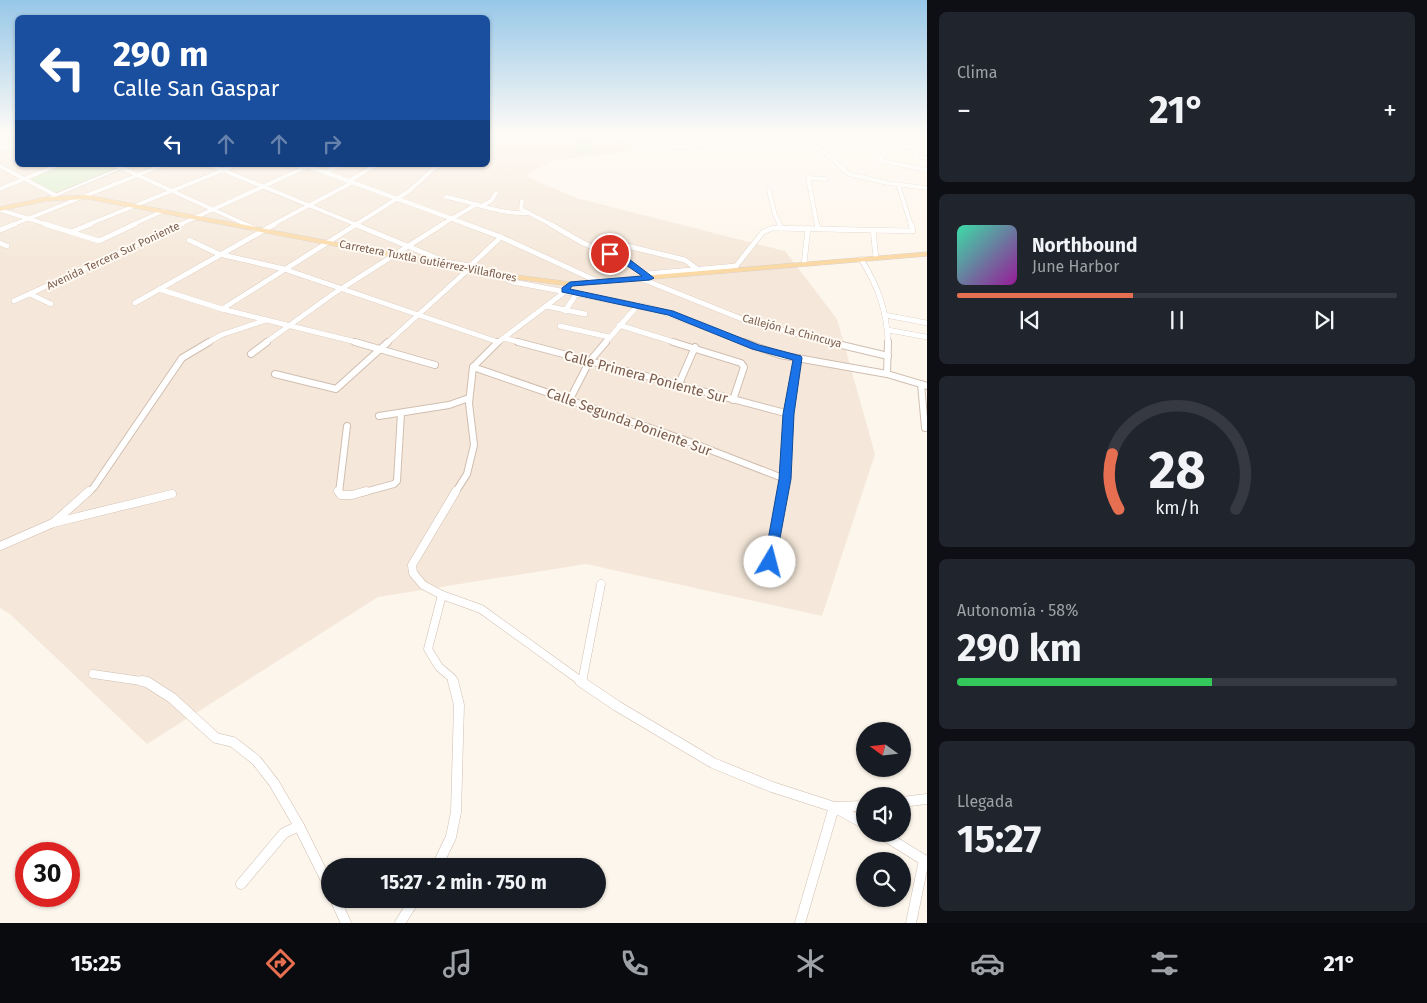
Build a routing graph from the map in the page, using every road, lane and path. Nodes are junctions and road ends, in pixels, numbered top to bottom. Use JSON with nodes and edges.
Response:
{"nodes":[{"id":1,"x":17,"y":175,"type":"edge"},
{"id":2,"x":34,"y":175,"type":"edge"},
{"id":3,"x":104,"y":175,"type":"edge"},
{"id":4,"x":137,"y":175,"type":"joint"},
{"id":5,"x":211,"y":175,"type":"edge"},
{"id":6,"x":235,"y":175,"type":"edge"},
{"id":7,"x":288,"y":175,"type":"edge"},
{"id":8,"x":335,"y":175,"type":"edge"},
{"id":9,"x":360,"y":175,"type":"edge"},
{"id":10,"x":427,"y":175,"type":"edge"},
{"id":11,"x":854,"y":175,"type":"edge"},
{"id":12,"x":24,"y":179,"type":"junction"},
{"id":13,"x":826,"y":179,"type":"dead end"},
{"id":14,"x":351,"y":181,"type":"junction"},
{"id":15,"x":898,"y":184,"type":"junction"},
{"id":16,"x":263,"y":187,"type":"junction"},
{"id":17,"x":927,"y":188,"type":"edge"},
{"id":18,"x":0,"y":189,"type":"edge"},
{"id":19,"x":769,"y":190,"type":"dead end"},
{"id":20,"x":172,"y":191,"type":"junction"},
{"id":21,"x":496,"y":193,"type":"dead end"},
{"id":22,"x":55,"y":195,"type":"junction"},
{"id":23,"x":82,"y":197,"type":"junction"},
{"id":24,"x":446,"y":197,"type":"dead end"},
{"id":25,"x":46,"y":199,"type":"junction"},
{"id":26,"x":395,"y":199,"type":"junction"},
{"id":27,"x":522,"y":201,"type":"dead end"},
{"id":28,"x":479,"y":205,"type":"junction"},
{"id":29,"x":134,"y":206,"type":"junction"},
{"id":30,"x":309,"y":206,"type":"junction"},
{"id":31,"x":0,"y":210,"type":"edge"},
{"id":32,"x":213,"y":210,"type":"junction"},
{"id":33,"x":163,"y":211,"type":"junction"},
{"id":34,"x":530,"y":213,"type":"junction"},
{"id":35,"x":27,"y":218,"type":"junction"},
{"id":36,"x":196,"y":218,"type":"junction"},
{"id":37,"x":239,"y":220,"type":"junction"},
{"id":38,"x":451,"y":220,"type":"junction"},
{"id":39,"x":230,"y":224,"type":"junction"},
{"id":40,"x":356,"y":225,"type":"junction"},
{"id":41,"x":781,"y":228,"type":"junction"},
{"id":42,"x":808,"y":228,"type":"junction"},
{"id":43,"x":818,"y":228,"type":"junction"},
{"id":44,"x":0,"y":230,"type":"edge"},
{"id":45,"x":259,"y":230,"type":"junction"},
{"id":46,"x":873,"y":230,"type":"junction"},
{"id":47,"x":71,"y":232,"type":"junction"},
{"id":48,"x":501,"y":237,"type":"junction"},
{"id":49,"x":189,"y":240,"type":"dead end"},
{"id":50,"x":327,"y":242,"type":"junction"},
{"id":51,"x":0,"y":243,"type":"edge"},
{"id":52,"x":614,"y":244,"type":"dead end"},
{"id":53,"x":7,"y":246,"type":"dead end"},
{"id":54,"x":407,"y":247,"type":"junction"},
{"id":55,"x":219,"y":254,"type":"junction"},
{"id":56,"x":927,"y":254,"type":"edge"},
{"id":57,"x":395,"y":255,"type":"junction"},
{"id":58,"x":876,"y":258,"type":"junction"},
{"id":59,"x":861,"y":259,"type":"junction"},
{"id":60,"x":446,"y":263,"type":"junction"},
{"id":61,"x":804,"y":264,"type":"junction"},
{"id":62,"x":736,"y":266,"type":"junction"},
{"id":63,"x":470,"y":267,"type":"junction"},
{"id":64,"x":284,"y":269,"type":"junction"},
{"id":65,"x":697,"y":269,"type":"junction"},
{"id":66,"x":748,"y":269,"type":"junction"},
{"id":67,"x":646,"y":277,"type":"junction"},
{"id":68,"x":599,"y":282,"type":"junction"},
{"id":69,"x":567,"y":287,"type":"junction"},
{"id":70,"x":159,"y":289,"type":"junction"},
{"id":71,"x":343,"y":290,"type":"junction"},
{"id":72,"x":577,"y":293,"type":"junction"},
{"id":73,"x":30,"y":294,"type":"junction"},
{"id":74,"x":14,"y":301,"type":"dead end"},
{"id":75,"x":135,"y":303,"type":"dead end"},
{"id":76,"x":51,"y":304,"type":"dead end"},
{"id":77,"x":638,"y":305,"type":"junction"},
{"id":78,"x":546,"y":306,"type":"junction"},
{"id":79,"x":222,"y":309,"type":"junction"},
{"id":80,"x":565,"y":311,"type":"junction"},
{"id":81,"x":585,"y":314,"type":"dead end"},
{"id":82,"x":418,"y":315,"type":"junction"},
{"id":83,"x":885,"y":315,"type":"junction"},
{"id":84,"x":266,"y":320,"type":"junction"},
{"id":85,"x":927,"y":322,"type":"edge"},
{"id":86,"x":619,"y":325,"type":"junction"},
{"id":87,"x":288,"y":326,"type":"junction"},
{"id":88,"x":560,"y":326,"type":"dead end"},
{"id":89,"x":888,"y":330,"type":"junction"},
{"id":90,"x":610,"y":337,"type":"junction"},
{"id":91,"x":927,"y":337,"type":"edge"},
{"id":92,"x":501,"y":340,"type":"junction"},
{"id":93,"x":696,"y":347,"type":"junction"},
{"id":94,"x":380,"y":348,"type":"junction"},
{"id":95,"x":251,"y":354,"type":"dead end"},
{"id":96,"x":888,"y":356,"type":"junction"},
{"id":97,"x":798,"y":358,"type":"junction"},
{"id":98,"x":590,"y":362,"type":"junction"},
{"id":99,"x":435,"y":365,"type":"dead end"},
{"id":100,"x":473,"y":367,"type":"junction"},
{"id":101,"x":275,"y":374,"type":"dead end"},
{"id":102,"x":887,"y":374,"type":"junction"},
{"id":103,"x":924,"y":385,"type":"edge"},
{"id":104,"x":678,"y":386,"type":"junction"},
{"id":105,"x":469,"y":398,"type":"junction"},
{"id":106,"x":733,"y":400,"type":"junction"},
{"id":107,"x":569,"y":401,"type":"junction"},
{"id":108,"x":401,"y":413,"type":"junction"},
{"id":109,"x":789,"y":414,"type":"junction"},
{"id":110,"x":379,"y":416,"type":"dead end"},
{"id":111,"x":347,"y":426,"type":"dead end"},
{"id":112,"x":925,"y":428,"type":"dead end"},
{"id":113,"x":785,"y":479,"type":"junction"},
{"id":114,"x":172,"y":494,"type":"dead end"},
{"id":115,"x":53,"y":523,"type":"junction"},
{"id":116,"x":0,"y":546,"type":"edge"},
{"id":117,"x":770,"y":562,"type":"dead end"},
{"id":118,"x":601,"y":584,"type":"dead end"},
{"id":119,"x":442,"y":594,"type":"junction"},
{"id":120,"x":92,"y":674,"type":"dead end"},
{"id":121,"x":582,"y":682,"type":"junction"},
{"id":122,"x":927,"y":799,"type":"edge"},
{"id":123,"x":911,"y":801,"type":"edge"},
{"id":124,"x":856,"y":806,"type":"edge"},
{"id":125,"x":834,"y":807,"type":"junction"},
{"id":126,"x":856,"y":819,"type":"edge"},
{"id":127,"x":299,"y":826,"type":"junction"},
{"id":128,"x":895,"y":842,"type":"edge"},
{"id":129,"x":442,"y":858,"type":"edge"},
{"id":130,"x":926,"y":861,"type":"edge"},
{"id":131,"x":321,"y":870,"type":"edge"},
{"id":132,"x":241,"y":884,"type":"dead end"},
{"id":133,"x":339,"y":908,"type":"edge"},
{"id":134,"x":409,"y":908,"type":"edge"},
{"id":135,"x":346,"y":923,"type":"edge"},
{"id":136,"x":400,"y":923,"type":"edge"},
{"id":137,"x":800,"y":923,"type":"edge"},
{"id":138,"x":911,"y":923,"type":"edge"}],
"edges":[{"from":1,"to":12,"type":"street"},
{"from":2,"to":12,"type":"street"},
{"from":3,"to":22,"type":"street"},
{"from":4,"to":20,"type":"street"},
{"from":4,"to":23,"type":"street"},
{"from":5,"to":20,"type":"street"},
{"from":6,"to":16,"type":"street"},
{"from":7,"to":16,"type":"street","name":"Avenida Tercera Sur Poniente"},
{"from":8,"to":14,"type":"street"},
{"from":9,"to":14,"type":"street"},
{"from":10,"to":26,"type":"street"},
{"from":11,"to":15,"type":"street"},
{"from":12,"to":18,"type":"street"},
{"from":12,"to":22,"type":"street"},
{"from":13,"to":43,"type":"street"},
{"from":14,"to":26,"type":"street"},
{"from":14,"to":30,"type":"street"},
{"from":15,"to":17,"type":"street"},
{"from":15,"to":46,"type":"street"},
{"from":16,"to":30,"type":"street"},
{"from":16,"to":32,"type":"street","name":"Avenida Tercera Sur Poniente"},
{"from":19,"to":41,"type":"street"},
{"from":20,"to":29,"type":"street"},
{"from":20,"to":32,"type":"street"},
{"from":21,"to":28,"type":"street"},
{"from":22,"to":25,"type":"street"},
{"from":23,"to":25,"type":"main road","name":"Carretera Tuxtla Gutiérrez-Villaflores"},
{"from":23,"to":29,"type":"main road","name":"Carretera Tuxtla Gutiérrez-Villaflores"},
{"from":23,"to":35,"type":"street"},
{"from":24,"to":28,"type":"street"},
{"from":25,"to":31,"type":"main road","name":"Carretera Tuxtla Gutiérrez-Villaflores"},
{"from":26,"to":38,"type":"street"},
{"from":26,"to":40,"type":"street"},
{"from":27,"to":34,"type":"street"},
{"from":28,"to":34,"type":"street"},
{"from":28,"to":38,"type":"street"},
{"from":29,"to":33,"type":"main road","name":"Carretera Tuxtla Gutiérrez-Villaflores"},
{"from":29,"to":47,"type":"street"},
{"from":30,"to":40,"type":"street"},
{"from":30,"to":45,"type":"street"},
{"from":31,"to":35,"type":"street"},
{"from":32,"to":36,"type":"street","name":"Avenida Tercera Sur Poniente"},
{"from":32,"to":37,"type":"street"},
{"from":33,"to":36,"type":"main road","name":"Carretera Tuxtla Gutiérrez-Villaflores"},
{"from":33,"to":47,"type":"street"},
{"from":34,"to":67,"type":"street","name":"Callejón La Chincuya"},
{"from":35,"to":44,"type":"street"},
{"from":35,"to":47,"type":"street"},
{"from":36,"to":39,"type":"main road","name":"Carretera Tuxtla Gutiérrez-Villaflores"},
{"from":36,"to":73,"type":"street","name":"Avenida Tercera Sur Poniente"},
{"from":37,"to":39,"type":"street"},
{"from":37,"to":45,"type":"street"},
{"from":38,"to":48,"type":"street"},
{"from":38,"to":54,"type":"street"},
{"from":39,"to":45,"type":"main road","name":"Carretera Tuxtla Gutiérrez-Villaflores"},
{"from":40,"to":50,"type":"street"},
{"from":40,"to":54,"type":"street"},
{"from":41,"to":42,"type":"street"},
{"from":41,"to":62,"type":"street"},
{"from":42,"to":43,"type":"street"},
{"from":42,"to":61,"type":"street"},
{"from":43,"to":46,"type":"street"},
{"from":45,"to":50,"type":"main road","name":"Carretera Tuxtla Gutiérrez-Villaflores"},
{"from":45,"to":55,"type":"street"},
{"from":46,"to":58,"type":"street"},
{"from":48,"to":63,"type":"street"},
{"from":48,"to":68,"type":"street"},
{"from":49,"to":55,"type":"street","name":"Calle Primera Poniente Sur"},
{"from":50,"to":57,"type":"main road","name":"Carretera Tuxtla Gutiérrez-Villaflores"},
{"from":50,"to":64,"type":"street"},
{"from":51,"to":53,"type":"street"},
{"from":52,"to":65,"type":"street"},
{"from":54,"to":57,"type":"street"},
{"from":54,"to":60,"type":"street"},
{"from":55,"to":64,"type":"street","name":"Calle Primera Poniente Sur"},
{"from":55,"to":70,"type":"street"},
{"from":56,"to":58,"type":"main road","name":"Carretera Tuxtla Gutiérrez-Villaflores"},
{"from":57,"to":60,"type":"main road","name":"Carretera Tuxtla Gutiérrez-Villaflores"},
{"from":57,"to":71,"type":"street"},
{"from":58,"to":59,"type":"main road","name":"Carretera Tuxtla Gutiérrez-Villaflores"},
{"from":59,"to":61,"type":"main road","name":"Carretera Tuxtla Gutiérrez-Villaflores"},
{"from":59,"to":83,"type":"street"},
{"from":60,"to":63,"type":"main road","name":"Carretera Tuxtla Gutiérrez-Villaflores"},
{"from":61,"to":66,"type":"main road","name":"Carretera Tuxtla Gutiérrez-Villaflores"},
{"from":62,"to":65,"type":"street"},
{"from":62,"to":66,"type":"street"},
{"from":63,"to":69,"type":"main road","name":"Carretera Tuxtla Gutiérrez-Villaflores"},
{"from":63,"to":82,"type":"street"},
{"from":64,"to":71,"type":"street","name":"Calle Primera Poniente Sur"},
{"from":64,"to":79,"type":"street"},
{"from":65,"to":67,"type":"street"},
{"from":66,"to":67,"type":"main road","name":"Carretera Tuxtla Gutiérrez-Villaflores"},
{"from":67,"to":68,"type":"main road","name":"Carretera Tuxtla Gutiérrez-Villaflores"},
{"from":67,"to":96,"type":"street","name":"Callejón La Chincuya"},
{"from":68,"to":69,"type":"main road","name":"Carretera Tuxtla Gutiérrez-Villaflores"},
{"from":69,"to":72,"type":"street"},
{"from":69,"to":78,"type":"street"},
{"from":70,"to":75,"type":"street"},
{"from":70,"to":79,"type":"street"},
{"from":71,"to":82,"type":"street","name":"Calle Primera Poniente Sur"},
{"from":71,"to":87,"type":"street"},
{"from":72,"to":77,"type":"street"},
{"from":72,"to":80,"type":"street"},
{"from":73,"to":74,"type":"street","name":"Avenida Tercera Sur Poniente"},
{"from":73,"to":76,"type":"street"},
{"from":77,"to":86,"type":"street"},
{"from":77,"to":97,"type":"street"},
{"from":78,"to":80,"type":"street"},
{"from":78,"to":92,"type":"street"},
{"from":79,"to":84,"type":"street"},
{"from":80,"to":81,"type":"street"},
{"from":82,"to":92,"type":"street","name":"Calle Primera Poniente Sur"},
{"from":82,"to":94,"type":"street"},
{"from":83,"to":85,"type":"street"},
{"from":83,"to":89,"type":"street"},
{"from":84,"to":87,"type":"street"},
{"from":84,"to":115,"type":"street"},
{"from":86,"to":90,"type":"street"},
{"from":86,"to":93,"type":"street"},
{"from":87,"to":94,"type":"street"},
{"from":87,"to":95,"type":"street"},
{"from":88,"to":90,"type":"street"},
{"from":89,"to":91,"type":"street"},
{"from":89,"to":96,"type":"street"},
{"from":90,"to":98,"type":"street"},
{"from":92,"to":98,"type":"street","name":"Calle Primera Poniente Sur"},
{"from":92,"to":100,"type":"street"},
{"from":93,"to":104,"type":"street"},
{"from":93,"to":106,"type":"street"},
{"from":94,"to":99,"type":"street"},
{"from":94,"to":101,"type":"street"},
{"from":96,"to":102,"type":"street"},
{"from":97,"to":102,"type":"street"},
{"from":97,"to":109,"type":"street"},
{"from":98,"to":104,"type":"street","name":"Calle Primera Poniente Sur"},
{"from":98,"to":107,"type":"street"},
{"from":100,"to":105,"type":"street"},
{"from":100,"to":107,"type":"street","name":"Calle Segunda Poniente Sur"},
{"from":102,"to":103,"type":"street"},
{"from":103,"to":112,"type":"street"},
{"from":104,"to":106,"type":"street","name":"Calle Primera Poniente Sur"},
{"from":105,"to":108,"type":"street"},
{"from":105,"to":119,"type":"street"},
{"from":106,"to":109,"type":"street","name":"Calle Primera Poniente Sur"},
{"from":107,"to":113,"type":"street","name":"Calle Segunda Poniente Sur"},
{"from":108,"to":110,"type":"street"},
{"from":108,"to":111,"type":"street"},
{"from":109,"to":113,"type":"street"},
{"from":113,"to":117,"type":"street"},
{"from":114,"to":115,"type":"street"},
{"from":115,"to":116,"type":"street"},
{"from":118,"to":121,"type":"street"},
{"from":119,"to":121,"type":"street"},
{"from":119,"to":129,"type":"street"},
{"from":120,"to":127,"type":"street"},
{"from":121,"to":125,"type":"street"},
{"from":122,"to":123,"type":"street"},
{"from":124,"to":125,"type":"street"},
{"from":125,"to":126,"type":"street"},
{"from":125,"to":137,"type":"street"},
{"from":127,"to":131,"type":"street"},
{"from":127,"to":132,"type":"street"},
{"from":128,"to":130,"type":"street"},
{"from":130,"to":138,"type":"street"},
{"from":133,"to":135,"type":"street"},
{"from":134,"to":136,"type":"street"}]}
